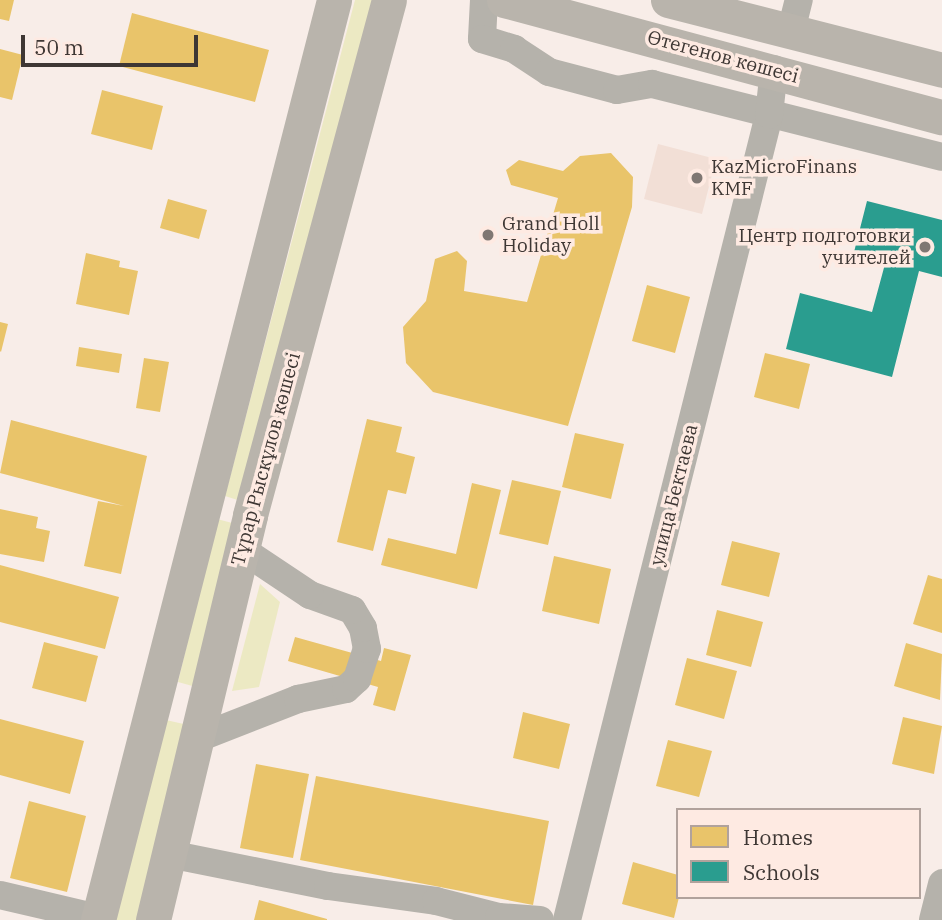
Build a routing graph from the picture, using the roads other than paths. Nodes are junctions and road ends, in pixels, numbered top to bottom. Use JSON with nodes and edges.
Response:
{"nodes":[{"id":1,"x":334,"y":0,"type":"edge"},
{"id":2,"x":389,"y":0,"type":"edge"},
{"id":3,"x":484,"y":0,"type":"edge"},
{"id":4,"x":504,"y":0,"type":"edge"},
{"id":5,"x":668,"y":0,"type":"edge"},
{"id":6,"x":795,"y":15,"type":"edge"},
{"id":7,"x":774,"y":69,"type":"junction"},
{"id":8,"x":942,"y":70,"type":"edge"},
{"id":9,"x":769,"y":115,"type":"junction"},
{"id":10,"x":942,"y":117,"type":"edge"},
{"id":11,"x":942,"y":157,"type":"edge"},
{"id":12,"x":205,"y":505,"type":"junction"},
{"id":13,"x":245,"y":532,"type":"junction"},
{"id":14,"x":156,"y":693,"type":"junction"},
{"id":15,"x":205,"y":702,"type":"junction"},
{"id":16,"x":196,"y":739,"type":"junction"},
{"id":17,"x":169,"y":854,"type":"junction"},
{"id":18,"x":942,"y":883,"type":"edge"},
{"id":19,"x":0,"y":895,"type":"edge"},
{"id":20,"x":98,"y":919,"type":"edge"},
{"id":21,"x":153,"y":920,"type":"edge"},
{"id":22,"x":540,"y":920,"type":"edge"},
{"id":23,"x":567,"y":920,"type":"edge"},
{"id":24,"x":933,"y":920,"type":"edge"}],
"edges":[{"from":1,"to":12,"type":"main road"},
{"from":2,"to":13,"type":"main road","name":"Тұрар Рыскұлов көшесі"},
{"from":3,"to":9,"type":"street"},
{"from":4,"to":7,"type":"main road","name":"Өтегенов көшесі"},
{"from":5,"to":6,"type":"main road"},
{"from":6,"to":8,"type":"main road"},
{"from":7,"to":9,"type":"street","name":"улица Бектаева"},
{"from":7,"to":10,"type":"main road","name":"Өтегенов көшесі"},
{"from":9,"to":11,"type":"street"},
{"from":9,"to":23,"type":"street","name":"улица Бектаева"},
{"from":12,"to":13,"type":"main road"},
{"from":12,"to":14,"type":"main road"},
{"from":13,"to":15,"type":"main road","name":"Тұрар Рыскұлов көшесі"},
{"from":13,"to":16,"type":"street"},
{"from":14,"to":15,"type":"main road"},
{"from":14,"to":20,"type":"main road"},
{"from":15,"to":16,"type":"main road","name":"Тұрар Рыскұлов көшесі"},
{"from":16,"to":17,"type":"main road","name":"Тұрар Рыскұлов көшесі"},
{"from":17,"to":21,"type":"main road","name":"Тұрар Рыскұлов көшесі"},
{"from":17,"to":22,"type":"street"},
{"from":18,"to":24,"type":"street"},
{"from":19,"to":20,"type":"street"}]}
